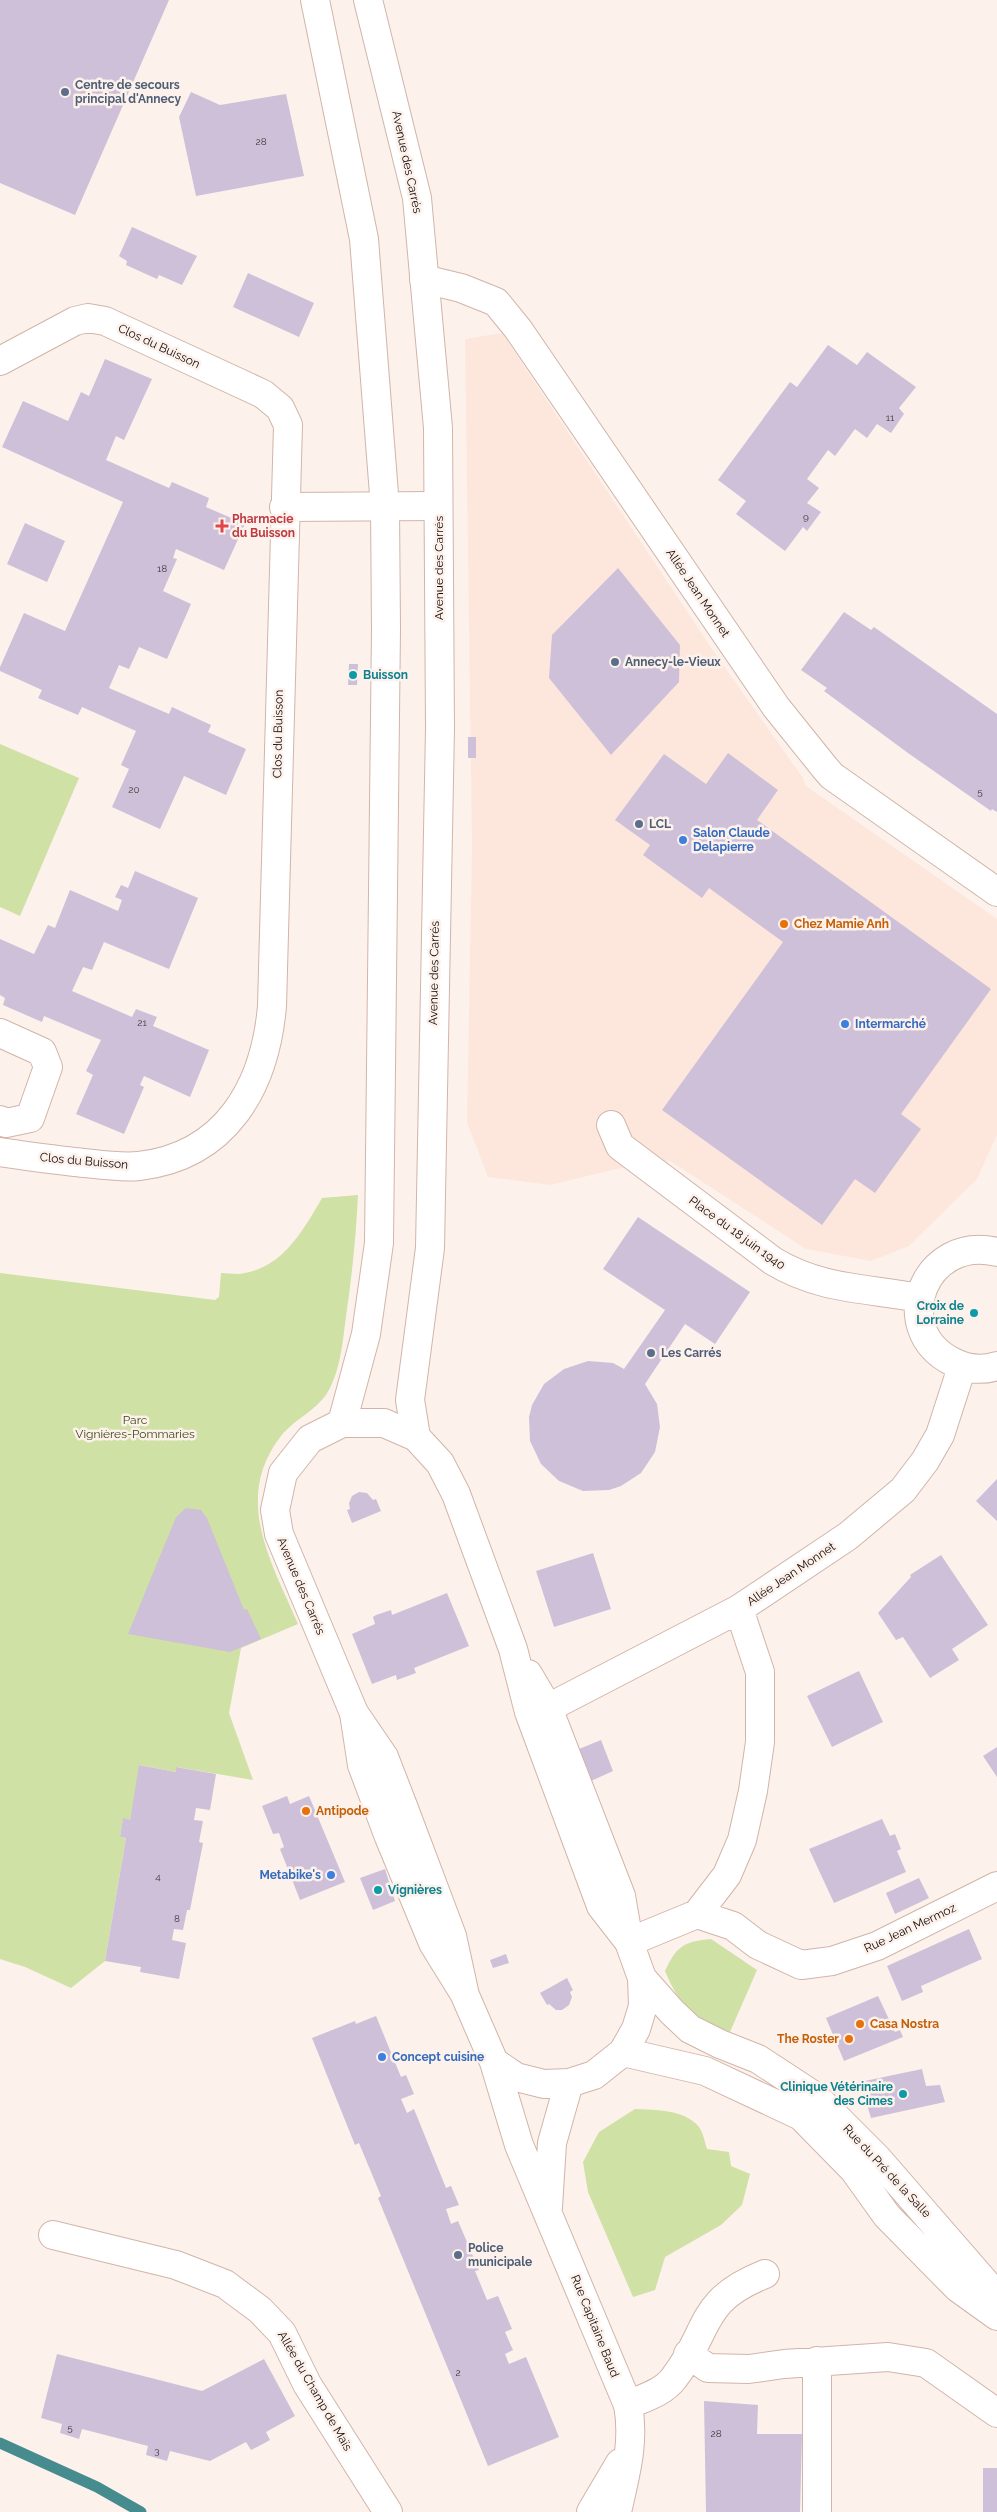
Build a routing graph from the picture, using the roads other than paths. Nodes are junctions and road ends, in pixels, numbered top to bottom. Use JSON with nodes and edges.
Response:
{"nodes":[{"id":1,"x":315,"y":0,"type":"edge"},
{"id":2,"x":368,"y":0,"type":"edge"},
{"id":3,"x":424,"y":279,"type":"junction"},
{"id":4,"x":0,"y":361,"type":"edge"},
{"id":5,"x":385,"y":506,"type":"junction"},
{"id":6,"x":438,"y":506,"type":"junction"},
{"id":7,"x":284,"y":507,"type":"junction"},
{"id":8,"x":997,"y":892,"type":"edge"},
{"id":9,"x":0,"y":1032,"type":"edge"},
{"id":10,"x":3,"y":1122,"type":"edge"},
{"id":11,"x":611,"y":1125,"type":"dead end"},
{"id":12,"x":4,"y":1153,"type":"edge"},
{"id":13,"x":997,"y":1252,"type":"edge"},
{"id":14,"x":920,"y":1298,"type":"junction"},
{"id":15,"x":997,"y":1366,"type":"edge"},
{"id":16,"x":962,"y":1367,"type":"junction"},
{"id":17,"x":342,"y":1423,"type":"junction"},
{"id":18,"x":416,"y":1437,"type":"junction"},
{"id":19,"x":739,"y":1610,"type":"junction"},
{"id":20,"x":513,"y":1649,"type":"junction"},
{"id":21,"x":548,"y":1708,"type":"junction"},
{"id":22,"x":997,"y":1886,"type":"edge"},
{"id":23,"x":697,"y":1914,"type":"junction"},
{"id":24,"x":629,"y":1942,"type":"junction"},
{"id":25,"x":642,"y":1978,"type":"junction"},
{"id":26,"x":623,"y":2052,"type":"junction"},
{"id":27,"x":494,"y":2062,"type":"junction"},
{"id":28,"x":569,"y":2083,"type":"junction"},
{"id":29,"x":548,"y":2211,"type":"junction"},
{"id":30,"x":53,"y":2235,"type":"dead end"},
{"id":31,"x":764,"y":2274,"type":"dead end"},
{"id":32,"x":997,"y":2296,"type":"edge"},
{"id":33,"x":997,"y":2316,"type":"edge"},
{"id":34,"x":688,"y":2354,"type":"junction"},
{"id":35,"x":818,"y":2361,"type":"junction"},
{"id":36,"x":628,"y":2405,"type":"junction"},
{"id":37,"x":997,"y":2413,"type":"edge"},
{"id":38,"x":631,"y":2444,"type":"junction"},
{"id":39,"x":388,"y":2512,"type":"edge"},
{"id":40,"x":590,"y":2512,"type":"edge"},
{"id":41,"x":617,"y":2512,"type":"edge"},
{"id":42,"x":817,"y":2512,"type":"edge"}],
"edges":[{"from":1,"to":5,"type":"main road"},
{"from":2,"to":3,"type":"main road","name":"Avenue des Carrés"},
{"from":3,"to":6,"type":"main road","name":"Avenue des Carrés"},
{"from":3,"to":8,"type":"main road","name":"Allée Jean Monnet"},
{"from":4,"to":7,"type":"main road","name":"Clos du Buisson"},
{"from":5,"to":6,"type":"main road","name":"Avenue des Carrés"},
{"from":5,"to":7,"type":"main road","name":"Avenue des Carrés"},
{"from":5,"to":17,"type":"main road"},
{"from":6,"to":18,"type":"main road","name":"Avenue des Carrés"},
{"from":7,"to":12,"type":"main road","name":"Clos du Buisson"},
{"from":9,"to":10,"type":"main road"},
{"from":10,"to":12,"type":"main road"},
{"from":11,"to":14,"type":"main road","name":"Place du 18 juin 1940"},
{"from":13,"to":14,"type":"main road"},
{"from":14,"to":16,"type":"main road"},
{"from":15,"to":16,"type":"main road"},
{"from":16,"to":19,"type":"main road","name":"Allée Jean Monnet"},
{"from":17,"to":18,"type":"main road","name":"Avenue des Carrés"},
{"from":17,"to":27,"type":"main road","name":"Avenue des Carrés"},
{"from":18,"to":20,"type":"main road","name":"Avenue des Carrés"},
{"from":19,"to":21,"type":"main road","name":"Allée Jean Monnet"},
{"from":19,"to":23,"type":"main road"},
{"from":20,"to":21,"type":"main road","name":"Avenue des Carrés"},
{"from":20,"to":24,"type":"main road","name":"Avenue des Carrés"},
{"from":21,"to":24,"type":"main road","name":"Avenue des Carrés"},
{"from":22,"to":23,"type":"main road","name":"Rue Jean Mermoz"},
{"from":23,"to":24,"type":"main road"},
{"from":24,"to":25,"type":"main road","name":"Avenue des Carrés"},
{"from":25,"to":26,"type":"main road","name":"Avenue des Carrés"},
{"from":25,"to":32,"type":"main road","name":"Rue du Pré de la Salle"},
{"from":26,"to":28,"type":"main road","name":"Avenue des Carrés"},
{"from":26,"to":33,"type":"main road","name":"Rue du Pré de la Salle"},
{"from":27,"to":28,"type":"main road","name":"Avenue des Carrés"},
{"from":27,"to":29,"type":"main road","name":"Rue Capitaine Baud"},
{"from":28,"to":29,"type":"main road","name":"Rue Capitaine Baud"},
{"from":29,"to":36,"type":"main road","name":"Rue Capitaine Baud"},
{"from":30,"to":39,"type":"main road","name":"Allée du Champ de Maïs"},
{"from":31,"to":34,"type":"main road"},
{"from":34,"to":35,"type":"main road"},
{"from":34,"to":36,"type":"main road"},
{"from":35,"to":37,"type":"main road"},
{"from":35,"to":42,"type":"main road"},
{"from":36,"to":38,"type":"main road","name":"Rue Capitaine Baud"},
{"from":38,"to":40,"type":"main road"},
{"from":38,"to":41,"type":"main road","name":"Rue Capitaine Baud"}]}
